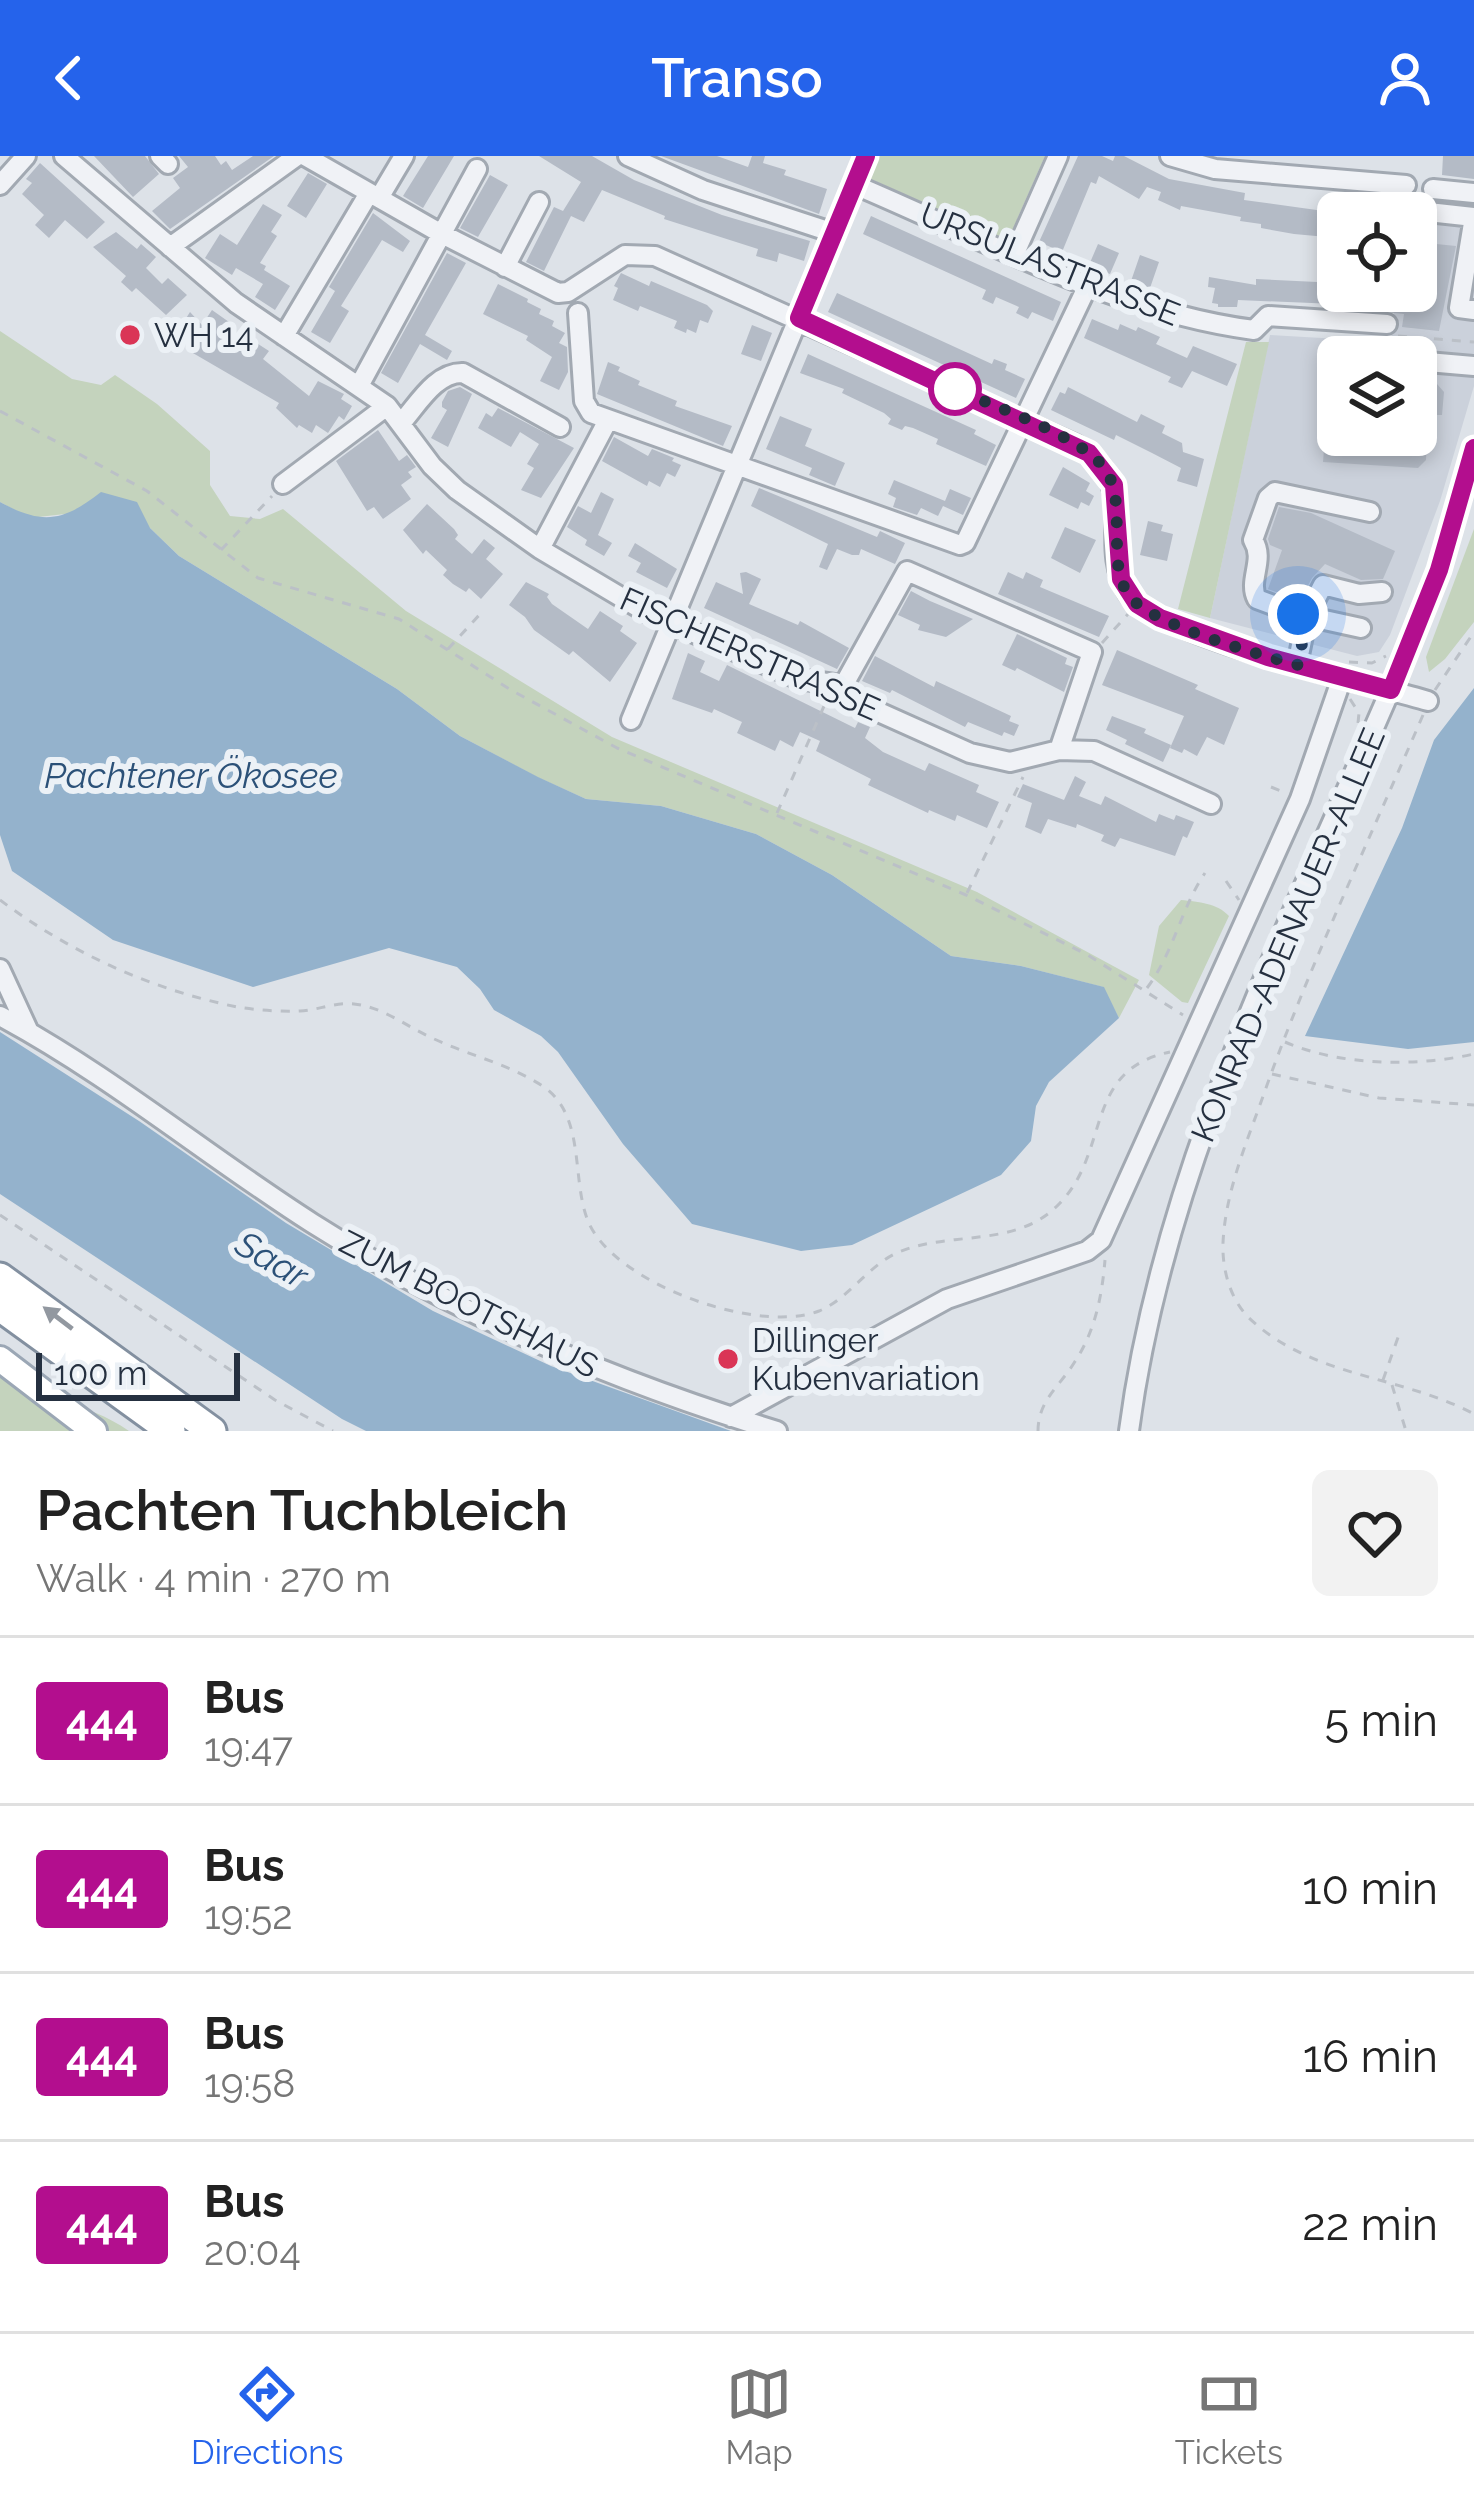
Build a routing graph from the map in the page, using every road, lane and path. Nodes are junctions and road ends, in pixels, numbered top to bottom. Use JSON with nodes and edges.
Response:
{"nodes":[{"id":1,"x":26,"y":156,"type":"edge"},
{"id":2,"x":64,"y":156,"type":"edge"},
{"id":3,"x":302,"y":156,"type":"edge"},
{"id":4,"x":404,"y":156,"type":"edge"},
{"id":5,"x":628,"y":156,"type":"edge"},
{"id":6,"x":866,"y":156,"type":"edge"},
{"id":7,"x":1058,"y":156,"type":"edge"},
{"id":8,"x":1170,"y":156,"type":"edge"},
{"id":9,"x":1216,"y":162,"type":"edge"},
{"id":10,"x":477,"y":170,"type":"dead end"},
{"id":11,"x":855,"y":184,"type":"junction"},
{"id":12,"x":0,"y":185,"type":"edge"},
{"id":13,"x":1406,"y":185,"type":"dead end"},
{"id":14,"x":1433,"y":189,"type":"dead end"},
{"id":15,"x":1474,"y":193,"type":"edge"},
{"id":16,"x":374,"y":196,"type":"junction"},
{"id":17,"x":539,"y":202,"type":"dead end"},
{"id":18,"x":1437,"y":213,"type":"edge"},
{"id":19,"x":440,"y":233,"type":"junction"},
{"id":20,"x":834,"y":233,"type":"junction"},
{"id":21,"x":170,"y":248,"type":"junction"},
{"id":22,"x":1015,"y":253,"type":"junction"},
{"id":23,"x":505,"y":267,"type":"junction"},
{"id":24,"x":1088,"y":285,"type":"junction"},
{"id":25,"x":1474,"y":310,"type":"edge"},
{"id":26,"x":578,"y":313,"type":"dead end"},
{"id":27,"x":799,"y":318,"type":"junction"},
{"id":28,"x":1387,"y":324,"type":"dead end"},
{"id":29,"x":284,"y":336,"type":"junction"},
{"id":30,"x":1437,"y":363,"type":"edge"},
{"id":31,"x":1474,"y":366,"type":"edge"},
{"id":32,"x":359,"y":386,"type":"junction"},
{"id":33,"x":387,"y":406,"type":"junction"},
{"id":34,"x":0,"y":411,"type":"edge"},
{"id":35,"x":608,"y":420,"type":"junction"},
{"id":36,"x":1025,"y":421,"type":"junction"},
{"id":37,"x":402,"y":422,"type":"junction"},
{"id":38,"x":560,"y":427,"type":"dead end"},
{"id":39,"x":1474,"y":448,"type":"edge"},
{"id":40,"x":738,"y":466,"type":"junction"},
{"id":41,"x":284,"y":484,"type":"joint"},
{"id":42,"x":1370,"y":512,"type":"dead end"},
{"id":43,"x":540,"y":549,"type":"junction"},
{"id":44,"x":219,"y":551,"type":"junction"},
{"id":45,"x":1121,"y":579,"type":"junction"},
{"id":46,"x":1382,"y":592,"type":"dead end"},
{"id":47,"x":482,"y":612,"type":"dead end"},
{"id":48,"x":1307,"y":616,"type":"junction"},
{"id":49,"x":673,"y":625,"type":"junction"},
{"id":50,"x":1361,"y":628,"type":"dead end"},
{"id":51,"x":1474,"y":632,"type":"edge"},
{"id":52,"x":446,"y":650,"type":"junction"},
{"id":53,"x":1092,"y":652,"type":"junction"},
{"id":54,"x":1301,"y":666,"type":"junction"},
{"id":55,"x":838,"y":686,"type":"junction"},
{"id":56,"x":1339,"y":686,"type":"junction"},
{"id":57,"x":1391,"y":690,"type":"junction"},
{"id":58,"x":1428,"y":701,"type":"junction"},
{"id":59,"x":631,"y":720,"type":"dead end"},
{"id":60,"x":1358,"y":724,"type":"dead end"},
{"id":61,"x":1059,"y":750,"type":"junction"},
{"id":62,"x":1032,"y":760,"type":"junction"},
{"id":63,"x":1210,"y":804,"type":"dead end"},
{"id":64,"x":777,"y":813,"type":"junction"},
{"id":65,"x":1205,"y":873,"type":"dead end"},
{"id":66,"x":966,"y":895,"type":"junction"},
{"id":67,"x":0,"y":900,"type":"edge"},
{"id":68,"x":0,"y":970,"type":"edge"},
{"id":69,"x":1146,"y":989,"type":"junction"},
{"id":70,"x":0,"y":1016,"type":"edge"},
{"id":71,"x":1199,"y":1026,"type":"junction"},
{"id":72,"x":29,"y":1032,"type":"junction"},
{"id":73,"x":1284,"y":1041,"type":"junction"},
{"id":74,"x":1190,"y":1048,"type":"junction"},
{"id":75,"x":1474,"y":1054,"type":"edge"},
{"id":76,"x":1270,"y":1073,"type":"junction"},
{"id":77,"x":1474,"y":1105,"type":"edge"},
{"id":78,"x":0,"y":1215,"type":"edge"},
{"id":79,"x":1101,"y":1240,"type":"junction"},
{"id":80,"x":0,"y":1277,"type":"edge"},
{"id":81,"x":0,"y":1307,"type":"edge"},
{"id":82,"x":1401,"y":1329,"type":"dead end"},
{"id":83,"x":0,"y":1359,"type":"edge"},
{"id":84,"x":1382,"y":1382,"type":"junction"},
{"id":85,"x":1391,"y":1384,"type":"junction"},
{"id":86,"x":775,"y":1393,"type":"junction"},
{"id":87,"x":1474,"y":1414,"type":"edge"},
{"id":88,"x":731,"y":1417,"type":"junction"},
{"id":89,"x":775,"y":1430,"type":"edge"},
{"id":90,"x":94,"y":1431,"type":"edge"},
{"id":91,"x":171,"y":1431,"type":"edge"},
{"id":92,"x":212,"y":1431,"type":"edge"},
{"id":93,"x":333,"y":1431,"type":"edge"},
{"id":94,"x":1038,"y":1431,"type":"edge"},
{"id":95,"x":1129,"y":1431,"type":"edge"},
{"id":96,"x":1406,"y":1431,"type":"edge"}],
"edges":[{"from":1,"to":12,"type":"street"},
{"from":2,"to":21,"type":"street","name":"FISCHERSTRASSE"},
{"from":3,"to":16,"type":"street"},
{"from":3,"to":21,"type":"street"},
{"from":4,"to":16,"type":"street"},
{"from":5,"to":20,"type":"street"},
{"from":6,"to":11,"type":"street"},
{"from":7,"to":22,"type":"street"},
{"from":8,"to":9,"type":"street"},
{"from":9,"to":13,"type":"street"},
{"from":10,"to":19,"type":"street"},
{"from":11,"to":20,"type":"street"},
{"from":11,"to":22,"type":"street","name":"URSULASTRASSE"},
{"from":14,"to":15,"type":"street"},
{"from":16,"to":19,"type":"street"},
{"from":16,"to":29,"type":"street"},
{"from":17,"to":23,"type":"street"},
{"from":18,"to":25,"type":"street"},
{"from":19,"to":23,"type":"street"},
{"from":19,"to":32,"type":"street"},
{"from":20,"to":27,"type":"street"},
{"from":21,"to":29,"type":"street","name":"FISCHERSTRASSE"},
{"from":22,"to":24,"type":"street","name":"URSULASTRASSE"},
{"from":23,"to":27,"type":"street"},
{"from":24,"to":28,"type":"street","name":"URSULASTRASSE"},
{"from":24,"to":36,"type":"street"},
{"from":26,"to":35,"type":"street"},
{"from":27,"to":36,"type":"street"},
{"from":27,"to":40,"type":"street"},
{"from":29,"to":32,"type":"street","name":"FISCHERSTRASSE"},
{"from":30,"to":31,"type":"street"},
{"from":32,"to":33,"type":"street","name":"FISCHERSTRASSE"},
{"from":33,"to":37,"type":"street","name":"FISCHERSTRASSE"},
{"from":33,"to":41,"type":"street"},
{"from":34,"to":44,"type":"path"},
{"from":35,"to":40,"type":"street"},
{"from":35,"to":43,"type":"street"},
{"from":36,"to":40,"type":"street"},
{"from":36,"to":45,"type":"street"},
{"from":37,"to":38,"type":"street"},
{"from":37,"to":43,"type":"street","name":"FISCHERSTRASSE"},
{"from":39,"to":57,"type":"street","name":"KONRAD-ADENAUER-ALLEE"},
{"from":40,"to":49,"type":"street"},
{"from":41,"to":44,"type":"path"},
{"from":42,"to":48,"type":"street"},
{"from":43,"to":49,"type":"street","name":"FISCHERSTRASSE"},
{"from":44,"to":52,"type":"path"},
{"from":45,"to":53,"type":"path"},
{"from":45,"to":54,"type":"street"},
{"from":46,"to":48,"type":"street"},
{"from":47,"to":52,"type":"path"},
{"from":48,"to":50,"type":"street"},
{"from":48,"to":54,"type":"street"},
{"from":49,"to":55,"type":"street","name":"FISCHERSTRASSE"},
{"from":49,"to":59,"type":"street"},
{"from":51,"to":58,"type":"path"},
{"from":52,"to":64,"type":"path"},
{"from":53,"to":55,"type":"street"},
{"from":53,"to":61,"type":"street"},
{"from":54,"to":56,"type":"street"},
{"from":55,"to":62,"type":"street","name":"FISCHERSTRASSE"},
{"from":55,"to":64,"type":"path"},
{"from":56,"to":57,"type":"street"},
{"from":56,"to":60,"type":"path"},
{"from":56,"to":71,"type":"street"},
{"from":57,"to":58,"type":"street"},
{"from":57,"to":95,"type":"street","name":"KONRAD-ADENAUER-ALLEE"},
{"from":58,"to":73,"type":"path"},
{"from":61,"to":62,"type":"street","name":"FISCHERSTRASSE"},
{"from":61,"to":63,"type":"street"},
{"from":62,"to":66,"type":"path"},
{"from":64,"to":66,"type":"path"},
{"from":65,"to":69,"type":"path"},
{"from":66,"to":69,"type":"path"},
{"from":67,"to":74,"type":"path"},
{"from":68,"to":72,"type":"street"},
{"from":69,"to":71,"type":"path"},
{"from":70,"to":72,"type":"street","name":"ZUM BOOTSHAUS"},
{"from":71,"to":74,"type":"street"},
{"from":72,"to":88,"type":"street","name":"ZUM BOOTSHAUS"},
{"from":73,"to":75,"type":"path"},
{"from":73,"to":76,"type":"path"},
{"from":74,"to":79,"type":"street"},
{"from":76,"to":77,"type":"path"},
{"from":76,"to":84,"type":"path"},
{"from":78,"to":93,"type":"path"},
{"from":79,"to":86,"type":"street"},
{"from":79,"to":94,"type":"path"},
{"from":92,"to":80,"type":"highway","one_way":true},
{"from":81,"to":91,"type":"highway"},
{"from":82,"to":84,"type":"path"},
{"from":83,"to":90,"type":"main road"},
{"from":84,"to":85,"type":"path"},
{"from":85,"to":87,"type":"path"},
{"from":85,"to":96,"type":"path"},
{"from":86,"to":88,"type":"street"},
{"from":86,"to":89,"type":"street"},
{"from":88,"to":89,"type":"street","name":"ZUM BOOTSHAUS"}]}
